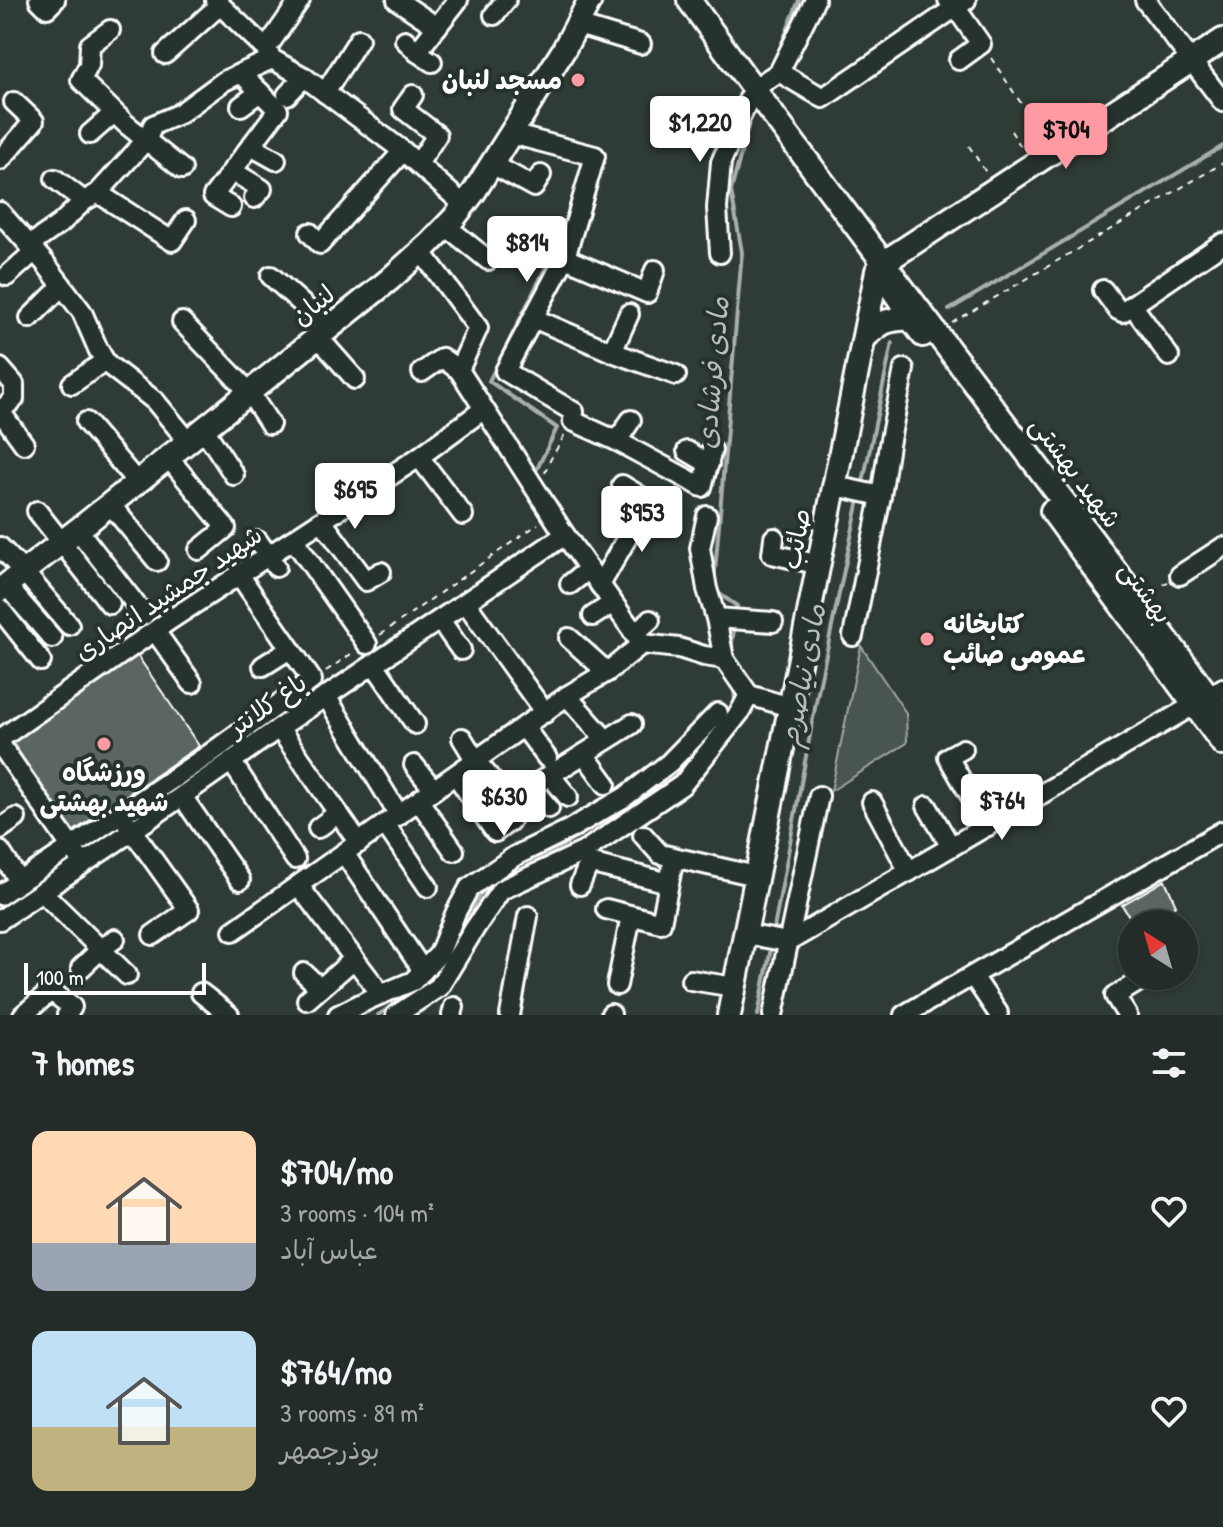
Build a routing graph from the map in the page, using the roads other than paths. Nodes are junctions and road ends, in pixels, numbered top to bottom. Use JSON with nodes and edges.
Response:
{"nodes":[{"id":1,"x":39,"y":0,"type":"edge"},
{"id":2,"x":55,"y":0,"type":"edge"},
{"id":3,"x":300,"y":0,"type":"edge"},
{"id":4,"x":397,"y":0,"type":"edge"},
{"id":5,"x":458,"y":0,"type":"edge"},
{"id":6,"x":681,"y":0,"type":"edge"},
{"id":7,"x":689,"y":0,"type":"edge"},
{"id":8,"x":815,"y":0,"type":"edge"},
{"id":9,"x":1145,"y":0,"type":"edge"},
{"id":10,"x":217,"y":2,"type":"edge"},
{"id":11,"x":956,"y":3,"type":"edge"},
{"id":12,"x":585,"y":8,"type":"edge"},
{"id":13,"x":437,"y":27,"type":"junction"},
{"id":14,"x":110,"y":30,"type":"dead end"},
{"id":15,"x":359,"y":39,"type":"dead end"},
{"id":16,"x":1223,"y":40,"type":"edge"},
{"id":17,"x":641,"y":44,"type":"dead end"},
{"id":18,"x":418,"y":51,"type":"dead end"},
{"id":19,"x":165,"y":54,"type":"dead end"},
{"id":20,"x":269,"y":54,"type":"junction"},
{"id":21,"x":959,"y":60,"type":"dead end"},
{"id":22,"x":1191,"y":61,"type":"junction"},
{"id":23,"x":779,"y":72,"type":"junction"},
{"id":24,"x":241,"y":73,"type":"junction"},
{"id":25,"x":304,"y":77,"type":"junction"},
{"id":26,"x":260,"y":92,"type":"junction"},
{"id":27,"x":325,"y":93,"type":"junction"},
{"id":28,"x":752,"y":93,"type":"junction"},
{"id":29,"x":287,"y":95,"type":"dead end"},
{"id":30,"x":413,"y":95,"type":"dead end"},
{"id":31,"x":14,"y":102,"type":"dead end"},
{"id":32,"x":1223,"y":102,"type":"edge"},
{"id":33,"x":241,"y":106,"type":"dead end"},
{"id":34,"x":114,"y":113,"type":"junction"},
{"id":35,"x":90,"y":134,"type":"dead end"},
{"id":36,"x":511,"y":134,"type":"junction"},
{"id":37,"x":145,"y":140,"type":"junction"},
{"id":38,"x":251,"y":146,"type":"junction"},
{"id":39,"x":403,"y":151,"type":"junction"},
{"id":40,"x":0,"y":160,"type":"edge"},
{"id":41,"x":276,"y":160,"type":"dead end"},
{"id":42,"x":418,"y":164,"type":"junction"},
{"id":43,"x":492,"y":164,"type":"junction"},
{"id":44,"x":182,"y":169,"type":"dead end"},
{"id":45,"x":232,"y":171,"type":"junction"},
{"id":46,"x":541,"y":175,"type":"dead end"},
{"id":47,"x":55,"y":179,"type":"dead end"},
{"id":48,"x":91,"y":197,"type":"junction"},
{"id":49,"x":254,"y":198,"type":"dead end"},
{"id":50,"x":464,"y":205,"type":"junction"},
{"id":51,"x":231,"y":207,"type":"dead end"},
{"id":52,"x":0,"y":212,"type":"edge"},
{"id":53,"x":186,"y":220,"type":"dead end"},
{"id":54,"x":446,"y":226,"type":"junction"},
{"id":55,"x":310,"y":233,"type":"dead end"},
{"id":56,"x":1223,"y":243,"type":"edge"},
{"id":57,"x":32,"y":248,"type":"junction"},
{"id":58,"x":421,"y":251,"type":"junction"},
{"id":59,"x":720,"y":253,"type":"dead end"},
{"id":60,"x":565,"y":258,"type":"junction"},
{"id":61,"x":488,"y":260,"type":"dead end"},
{"id":62,"x":877,"y":266,"type":"junction"},
{"id":63,"x":655,"y":270,"type":"dead end"},
{"id":64,"x":7,"y":276,"type":"dead end"},
{"id":65,"x":271,"y":276,"type":"dead end"},
{"id":66,"x":62,"y":286,"type":"junction"},
{"id":67,"x":1103,"y":290,"type":"dead end"},
{"id":68,"x":1126,"y":309,"type":"junction"},
{"id":69,"x":629,"y":314,"type":"dead end"},
{"id":70,"x":30,"y":318,"type":"dead end"},
{"id":71,"x":533,"y":318,"type":"junction"},
{"id":72,"x":910,"y":318,"type":"junction"},
{"id":73,"x":182,"y":322,"type":"dead end"},
{"id":74,"x":323,"y":333,"type":"junction"},
{"id":75,"x":864,"y":338,"type":"junction"},
{"id":76,"x":612,"y":352,"type":"junction"},
{"id":77,"x":1169,"y":356,"type":"dead end"},
{"id":78,"x":105,"y":361,"type":"junction"},
{"id":79,"x":0,"y":368,"type":"edge"},
{"id":80,"x":904,"y":369,"type":"dead end"},
{"id":81,"x":459,"y":370,"type":"junction"},
{"id":82,"x":422,"y":372,"type":"dead end"},
{"id":83,"x":676,"y":375,"type":"dead end"},
{"id":84,"x":355,"y":379,"type":"dead end"},
{"id":85,"x":72,"y":384,"type":"dead end"},
{"id":86,"x":249,"y":392,"type":"junction"},
{"id":87,"x":484,"y":409,"type":"junction"},
{"id":88,"x":0,"y":411,"type":"edge"},
{"id":89,"x":631,"y":420,"type":"dead end"},
{"id":90,"x":86,"y":422,"type":"dead end"},
{"id":91,"x":270,"y":424,"type":"dead end"},
{"id":92,"x":196,"y":435,"type":"junction"},
{"id":93,"x":617,"y":441,"type":"junction"},
{"id":94,"x":24,"y":444,"type":"dead end"},
{"id":95,"x":687,"y":451,"type":"dead end"},
{"id":96,"x":168,"y":457,"type":"junction"},
{"id":97,"x":419,"y":457,"type":"junction"},
{"id":98,"x":234,"y":475,"type":"dead end"},
{"id":99,"x":137,"y":482,"type":"junction"},
{"id":100,"x":622,"y":485,"type":"dead end"},
{"id":101,"x":844,"y":488,"type":"junction"},
{"id":102,"x":878,"y":495,"type":"junction"},
{"id":103,"x":110,"y":504,"type":"junction"},
{"id":104,"x":37,"y":511,"type":"dead end"},
{"id":105,"x":463,"y":515,"type":"dead end"},
{"id":106,"x":707,"y":516,"type":"dead end"},
{"id":107,"x":322,"y":521,"type":"junction"},
{"id":108,"x":565,"y":535,"type":"junction"},
{"id":109,"x":70,"y":536,"type":"junction"},
{"id":110,"x":774,"y":538,"type":"dead end"},
{"id":111,"x":294,"y":540,"type":"junction"},
{"id":112,"x":0,"y":547,"type":"edge"},
{"id":113,"x":1223,"y":547,"type":"edge"},
{"id":114,"x":199,"y":550,"type":"dead end"},
{"id":115,"x":157,"y":561,"type":"dead end"},
{"id":116,"x":820,"y":565,"type":"junction"},
{"id":117,"x":589,"y":569,"type":"junction"},
{"id":118,"x":381,"y":572,"type":"dead end"},
{"id":119,"x":1180,"y":575,"type":"road end"},
{"id":120,"x":240,"y":576,"type":"junction"},
{"id":121,"x":10,"y":582,"type":"edge"},
{"id":122,"x":570,"y":584,"type":"dead end"},
{"id":123,"x":600,"y":585,"type":"junction"},
{"id":124,"x":466,"y":603,"type":"junction"},
{"id":125,"x":613,"y":603,"type":"junction"},
{"id":126,"x":110,"y":604,"type":"dead end"},
{"id":127,"x":0,"y":609,"type":"edge"},
{"id":128,"x":144,"y":615,"type":"dead end"},
{"id":129,"x":593,"y":616,"type":"dead end"},
{"id":130,"x":716,"y":618,"type":"junction"},
{"id":131,"x":440,"y":620,"type":"junction"},
{"id":132,"x":650,"y":620,"type":"dead end"},
{"id":133,"x":773,"y":622,"type":"dead end"},
{"id":134,"x":69,"y":625,"type":"dead end"},
{"id":135,"x":155,"y":631,"type":"junction"},
{"id":136,"x":853,"y":636,"type":"dead end"},
{"id":137,"x":52,"y":638,"type":"dead end"},
{"id":138,"x":569,"y":638,"type":"dead end"},
{"id":139,"x":638,"y":639,"type":"junction"},
{"id":140,"x":367,"y":644,"type":"road end"},
{"id":141,"x":290,"y":649,"type":"junction"},
{"id":142,"x":461,"y":650,"type":"dead end"},
{"id":143,"x":1166,"y":652,"type":"junction"},
{"id":144,"x":724,"y":659,"type":"junction"},
{"id":145,"x":41,"y":661,"type":"dead end"},
{"id":146,"x":374,"y":664,"type":"junction"},
{"id":147,"x":263,"y":666,"type":"dead end"},
{"id":148,"x":607,"y":672,"type":"junction"},
{"id":149,"x":192,"y":683,"type":"dead end"},
{"id":150,"x":749,"y":695,"type":"junction"},
{"id":151,"x":326,"y":696,"type":"junction"},
{"id":152,"x":567,"y":696,"type":"junction"},
{"id":153,"x":1209,"y":697,"type":"edge"},
{"id":154,"x":790,"y":707,"type":"junction"},
{"id":155,"x":545,"y":713,"type":"junction"},
{"id":156,"x":718,"y":713,"type":"dead end"},
{"id":157,"x":1223,"y":716,"type":"edge"},
{"id":158,"x":415,"y":724,"type":"dead end"},
{"id":159,"x":632,"y":724,"type":"dead end"},
{"id":160,"x":524,"y":727,"type":"junction"},
{"id":161,"x":279,"y":728,"type":"junction"},
{"id":162,"x":208,"y":731,"type":"dead end"},
{"id":163,"x":462,"y":738,"type":"dead end"},
{"id":164,"x":606,"y":740,"type":"junction"},
{"id":165,"x":1223,"y":744,"type":"edge"},
{"id":166,"x":2,"y":749,"type":"edge"},
{"id":167,"x":963,"y":749,"type":"dead end"},
{"id":168,"x":226,"y":754,"type":"junction"},
{"id":169,"x":584,"y":754,"type":"junction"},
{"id":170,"x":476,"y":761,"type":"junction"},
{"id":171,"x":414,"y":765,"type":"dead end"},
{"id":172,"x":549,"y":767,"type":"junction"},
{"id":173,"x":456,"y":775,"type":"junction"},
{"id":174,"x":495,"y":784,"type":"dead end"},
{"id":175,"x":606,"y":784,"type":"dead end"},
{"id":176,"x":427,"y":795,"type":"junction"},
{"id":177,"x":182,"y":796,"type":"junction"},
{"id":178,"x":819,"y":796,"type":"dead end"},
{"id":179,"x":568,"y":797,"type":"dead end"},
{"id":180,"x":872,"y":802,"type":"dead end"},
{"id":181,"x":927,"y":806,"type":"dead end"},
{"id":182,"x":549,"y":808,"type":"dead end"},
{"id":183,"x":338,"y":813,"type":"junction"},
{"id":184,"x":121,"y":814,"type":"junction"},
{"id":185,"x":16,"y":818,"type":"dead end"},
{"id":186,"x":392,"y":820,"type":"junction"},
{"id":187,"x":510,"y":821,"type":"dead end"},
{"id":188,"x":988,"y":826,"type":"junction"},
{"id":189,"x":318,"y":828,"type":"dead end"},
{"id":190,"x":0,"y":829,"type":"edge"},
{"id":191,"x":132,"y":831,"type":"junction"},
{"id":192,"x":1223,"y":831,"type":"edge"},
{"id":193,"x":643,"y":835,"type":"dead end"},
{"id":194,"x":72,"y":847,"type":"junction"},
{"id":195,"x":951,"y":847,"type":"junction"},
{"id":196,"x":352,"y":848,"type":"junction"},
{"id":197,"x":0,"y":851,"type":"edge"},
{"id":198,"x":454,"y":851,"type":"dead end"},
{"id":199,"x":674,"y":858,"type":"junction"},
{"id":200,"x":295,"y":859,"type":"dead end"},
{"id":201,"x":82,"y":864,"type":"junction"},
{"id":202,"x":909,"y":872,"type":"junction"},
{"id":203,"x":756,"y":876,"type":"junction"},
{"id":204,"x":240,"y":880,"type":"dead end"},
{"id":205,"x":20,"y":882,"type":"junction"},
{"id":206,"x":669,"y":883,"type":"junction"},
{"id":207,"x":580,"y":885,"type":"dead end"},
{"id":208,"x":299,"y":886,"type":"junction"},
{"id":209,"x":428,"y":887,"type":"dead end"},
{"id":210,"x":42,"y":892,"type":"junction"},
{"id":211,"x":0,"y":895,"type":"edge"},
{"id":212,"x":606,"y":909,"type":"dead end"},
{"id":213,"x":528,"y":916,"type":"dead end"},
{"id":214,"x":631,"y":916,"type":"junction"},
{"id":215,"x":0,"y":920,"type":"edge"},
{"id":216,"x":233,"y":931,"type":"dead end"},
{"id":217,"x":745,"y":934,"type":"junction"},
{"id":218,"x":153,"y":935,"type":"dead end"},
{"id":219,"x":788,"y":942,"type":"junction"},
{"id":220,"x":108,"y":944,"type":"junction"},
{"id":221,"x":354,"y":959,"type":"junction"},
{"id":222,"x":81,"y":968,"type":"dead end"},
{"id":223,"x":423,"y":971,"type":"junction"},
{"id":224,"x":304,"y":973,"type":"dead end"},
{"id":225,"x":127,"y":975,"type":"dead end"},
{"id":226,"x":973,"y":976,"type":"junction"},
{"id":227,"x":691,"y":980,"type":"dead end"},
{"id":228,"x":617,"y":985,"type":"dead end"},
{"id":229,"x":734,"y":987,"type":"junction"},
{"id":230,"x":1125,"y":990,"type":"edge"},
{"id":231,"x":201,"y":993,"type":"dead end"},
{"id":232,"x":381,"y":994,"type":"junction"},
{"id":233,"x":1002,"y":1011,"type":"edge"},
{"id":234,"x":23,"y":1015,"type":"edge"},
{"id":235,"x":67,"y":1015,"type":"edge"},
{"id":236,"x":229,"y":1015,"type":"edge"},
{"id":237,"x":338,"y":1015,"type":"edge"},
{"id":238,"x":396,"y":1015,"type":"edge"},
{"id":239,"x":510,"y":1015,"type":"edge"},
{"id":240,"x":729,"y":1015,"type":"edge"},
{"id":241,"x":773,"y":1015,"type":"edge"},
{"id":242,"x":904,"y":1015,"type":"edge"},
{"id":243,"x":1127,"y":1015,"type":"edge"}],
"edges":[{"from":1,"to":2,"type":"street"},
{"from":3,"to":20,"type":"street"},
{"from":4,"to":13,"type":"street"},
{"from":5,"to":13,"type":"street"},
{"from":6,"to":28,"type":"street","name":"شهید بهشتی"},
{"from":7,"to":28,"type":"main road","name":"شهید بهشتی"},
{"from":8,"to":23,"type":"street"},
{"from":9,"to":22,"type":"street"},
{"from":10,"to":19,"type":"street"},
{"from":10,"to":20,"type":"street"},
{"from":11,"to":21,"type":"street"},
{"from":11,"to":23,"type":"street"},
{"from":12,"to":17,"type":"street"},
{"from":12,"to":36,"type":"main road","name":"لنبان"},
{"from":13,"to":18,"type":"street"},
{"from":14,"to":34,"type":"street"},
{"from":15,"to":27,"type":"street"},
{"from":16,"to":22,"type":"main road"},
{"from":20,"to":24,"type":"street"},
{"from":20,"to":25,"type":"street"},
{"from":22,"to":32,"type":"street"},
{"from":22,"to":62,"type":"main road"},
{"from":23,"to":28,"type":"street"},
{"from":24,"to":26,"type":"street"},
{"from":24,"to":37,"type":"street"},
{"from":25,"to":27,"type":"street"},
{"from":25,"to":29,"type":"street"},
{"from":26,"to":33,"type":"street"},
{"from":26,"to":38,"type":"street"},
{"from":27,"to":39,"type":"street"},
{"from":28,"to":59,"type":"street"},
{"from":28,"to":62,"type":"main road","name":"شهید بهشتی"},
{"from":30,"to":42,"type":"street"},
{"from":31,"to":40,"type":"street"},
{"from":34,"to":35,"type":"street"},
{"from":34,"to":37,"type":"street"},
{"from":36,"to":43,"type":"main road","name":"لنبان"},
{"from":36,"to":60,"type":"street"},
{"from":37,"to":44,"type":"street"},
{"from":37,"to":48,"type":"street"},
{"from":38,"to":41,"type":"street"},
{"from":38,"to":45,"type":"street"},
{"from":39,"to":42,"type":"street"},
{"from":39,"to":55,"type":"street"},
{"from":42,"to":50,"type":"street"},
{"from":43,"to":46,"type":"street"},
{"from":43,"to":50,"type":"main road","name":"لنبان"},
{"from":45,"to":49,"type":"street"},
{"from":45,"to":51,"type":"street"},
{"from":47,"to":48,"type":"street"},
{"from":48,"to":53,"type":"street"},
{"from":48,"to":57,"type":"street"},
{"from":50,"to":54,"type":"main road","name":"لنبان"},
{"from":52,"to":57,"type":"street"},
{"from":54,"to":58,"type":"main road","name":"لنبان"},
{"from":54,"to":61,"type":"street"},
{"from":56,"to":68,"type":"street"},
{"from":57,"to":64,"type":"street"},
{"from":57,"to":66,"type":"street"},
{"from":58,"to":74,"type":"main road","name":"لنبان"},
{"from":58,"to":81,"type":"street"},
{"from":60,"to":63,"type":"street"},
{"from":60,"to":71,"type":"street"},
{"from":62,"to":72,"type":"street"},
{"from":62,"to":75,"type":"main road","name":"صائب"},
{"from":62,"to":143,"type":"main road","name":"شهید بهشتی"},
{"from":65,"to":74,"type":"street"},
{"from":66,"to":70,"type":"street"},
{"from":66,"to":78,"type":"street"},
{"from":67,"to":68,"type":"street"},
{"from":68,"to":77,"type":"street"},
{"from":69,"to":76,"type":"street"},
{"from":71,"to":76,"type":"street"},
{"from":71,"to":93,"type":"street"},
{"from":72,"to":75,"type":"main road"},
{"from":72,"to":143,"type":"main road","name":"بهشتی"},
{"from":73,"to":86,"type":"street"},
{"from":74,"to":84,"type":"street"},
{"from":74,"to":86,"type":"main road","name":"لنبان"},
{"from":75,"to":101,"type":"main road","name":"صائب"},
{"from":76,"to":83,"type":"street"},
{"from":78,"to":85,"type":"street"},
{"from":78,"to":92,"type":"street"},
{"from":79,"to":88,"type":"street"},
{"from":80,"to":102,"type":"street"},
{"from":81,"to":82,"type":"street"},
{"from":81,"to":87,"type":"street"},
{"from":86,"to":91,"type":"street"},
{"from":86,"to":92,"type":"main road","name":"لنبان"},
{"from":87,"to":97,"type":"street","name":"شهید جمشید انصاری"},
{"from":87,"to":108,"type":"street"},
{"from":88,"to":94,"type":"street"},
{"from":89,"to":93,"type":"street"},
{"from":90,"to":99,"type":"street"},
{"from":92,"to":96,"type":"main road","name":"لنبان"},
{"from":92,"to":98,"type":"street"},
{"from":93,"to":95,"type":"street"},
{"from":96,"to":99,"type":"main road","name":"لنبان"},
{"from":96,"to":114,"type":"street"},
{"from":97,"to":105,"type":"street"},
{"from":97,"to":107,"type":"street","name":"شهید جمشید انصاری"},
{"from":99,"to":103,"type":"main road","name":"لنبان"},
{"from":100,"to":123,"type":"street"},
{"from":101,"to":102,"type":"street"},
{"from":101,"to":116,"type":"main road","name":"صائب"},
{"from":102,"to":136,"type":"street"},
{"from":103,"to":109,"type":"main road","name":"لنبان"},
{"from":103,"to":115,"type":"street"},
{"from":104,"to":109,"type":"street"},
{"from":106,"to":130,"type":"street"},
{"from":107,"to":111,"type":"street","name":"شهید جمشید انصاری"},
{"from":107,"to":118,"type":"street"},
{"from":108,"to":117,"type":"street"},
{"from":108,"to":124,"type":"street","name":"باغ کلانتر"},
{"from":109,"to":121,"type":"main road","name":"لنبان"},
{"from":109,"to":126,"type":"street"},
{"from":109,"to":128,"type":"street"},
{"from":110,"to":116,"type":"street"},
{"from":111,"to":120,"type":"street","name":"شهید جمشید انصاری"},
{"from":111,"to":140,"type":"street"},
{"from":112,"to":121,"type":"street"},
{"from":113,"to":119,"type":"street"},
{"from":116,"to":154,"type":"main road","name":"صائب"},
{"from":117,"to":122,"type":"street"},
{"from":117,"to":123,"type":"street"},
{"from":120,"to":135,"type":"street","name":"شهید جمشید انصاری"},
{"from":120,"to":141,"type":"street"},
{"from":121,"to":134,"type":"street"},
{"from":121,"to":137,"type":"street"},
{"from":123,"to":125,"type":"street"},
{"from":124,"to":131,"type":"street","name":"باغ کلانتر"},
{"from":124,"to":155,"type":"street"},
{"from":125,"to":129,"type":"street"},
{"from":125,"to":139,"type":"street"},
{"from":127,"to":145,"type":"street"},
{"from":130,"to":133,"type":"street"},
{"from":130,"to":144,"type":"street"},
{"from":131,"to":142,"type":"street"},
{"from":131,"to":146,"type":"street","name":"باغ کلانتر"},
{"from":132,"to":139,"type":"street"},
{"from":135,"to":149,"type":"street"},
{"from":135,"to":166,"type":"street","name":"شهید جمشید انصاری"},
{"from":138,"to":148,"type":"street"},
{"from":139,"to":144,"type":"street"},
{"from":139,"to":148,"type":"street"},
{"from":141,"to":147,"type":"street"},
{"from":141,"to":168,"type":"street","name":"باغ کلانتر"},
{"from":143,"to":153,"type":"main road","name":"شهید بهشتی"},
{"from":144,"to":150,"type":"street"},
{"from":146,"to":151,"type":"street","name":"باغ کلانتر"},
{"from":146,"to":158,"type":"street"},
{"from":148,"to":152,"type":"street"},
{"from":150,"to":154,"type":"street"},
{"from":150,"to":238,"type":"street"},
{"from":151,"to":161,"type":"street","name":"باغ کلانتر"},
{"from":151,"to":186,"type":"street"},
{"from":152,"to":155,"type":"street"},
{"from":152,"to":164,"type":"street"},
{"from":153,"to":157,"type":"main road","name":"شهید بهشتی"},
{"from":153,"to":165,"type":"main road"},
{"from":153,"to":188,"type":"street"},
{"from":154,"to":203,"type":"main road","name":"صائب"},
{"from":155,"to":160,"type":"street"},
{"from":156,"to":223,"type":"street"},
{"from":159,"to":164,"type":"street"},
{"from":160,"to":170,"type":"street"},
{"from":160,"to":172,"type":"street"},
{"from":161,"to":168,"type":"street","name":"باغ کلانتر"},
{"from":161,"to":183,"type":"street"},
{"from":162,"to":168,"type":"street"},
{"from":163,"to":170,"type":"street"},
{"from":164,"to":169,"type":"street"},
{"from":166,"to":194,"type":"street"},
{"from":167,"to":188,"type":"street"},
{"from":168,"to":177,"type":"street","name":"باغ کلانتر"},
{"from":168,"to":184,"type":"street","name":"باغ کلانتر"},
{"from":168,"to":200,"type":"street"},
{"from":169,"to":172,"type":"street"},
{"from":169,"to":175,"type":"street"},
{"from":170,"to":173,"type":"street"},
{"from":170,"to":174,"type":"street"},
{"from":171,"to":176,"type":"street"},
{"from":172,"to":179,"type":"street"},
{"from":172,"to":182,"type":"street"},
{"from":173,"to":176,"type":"street"},
{"from":173,"to":187,"type":"street"},
{"from":176,"to":186,"type":"street"},
{"from":176,"to":198,"type":"street"},
{"from":177,"to":191,"type":"street","name":"باغ کلانتر"},
{"from":177,"to":204,"type":"street"},
{"from":178,"to":219,"type":"street"},
{"from":180,"to":202,"type":"street"},
{"from":181,"to":195,"type":"street"},
{"from":183,"to":189,"type":"street"},
{"from":183,"to":196,"type":"street"},
{"from":184,"to":191,"type":"street"},
{"from":184,"to":194,"type":"street","name":"باغ کلانتر"},
{"from":185,"to":190,"type":"street"},
{"from":186,"to":196,"type":"street"},
{"from":186,"to":209,"type":"street"},
{"from":188,"to":195,"type":"street"},
{"from":191,"to":201,"type":"street","name":"باغ کلانتر"},
{"from":191,"to":218,"type":"street"},
{"from":192,"to":226,"type":"street"},
{"from":193,"to":199,"type":"street"},
{"from":194,"to":201,"type":"street"},
{"from":194,"to":205,"type":"street","name":"باغ کلانتر"},
{"from":195,"to":202,"type":"street"},
{"from":196,"to":208,"type":"street"},
{"from":196,"to":223,"type":"street"},
{"from":197,"to":205,"type":"street"},
{"from":199,"to":203,"type":"street"},
{"from":199,"to":206,"type":"street"},
{"from":201,"to":210,"type":"street","name":"باغ کلانتر"},
{"from":202,"to":219,"type":"street"},
{"from":203,"to":217,"type":"main road","name":"صائب"},
{"from":205,"to":211,"type":"street","name":"باغ کلانتر"},
{"from":206,"to":207,"type":"street"},
{"from":206,"to":214,"type":"street"},
{"from":208,"to":216,"type":"street"},
{"from":208,"to":221,"type":"street"},
{"from":210,"to":215,"type":"street","name":"باغ کلانتر"},
{"from":210,"to":220,"type":"street"},
{"from":212,"to":214,"type":"street"},
{"from":213,"to":239,"type":"street"},
{"from":214,"to":228,"type":"street"},
{"from":217,"to":219,"type":"street"},
{"from":217,"to":229,"type":"main road","name":"صائب"},
{"from":219,"to":241,"type":"street"},
{"from":220,"to":222,"type":"street"},
{"from":220,"to":225,"type":"street"},
{"from":221,"to":224,"type":"street"},
{"from":221,"to":232,"type":"street"},
{"from":223,"to":232,"type":"street"},
{"from":226,"to":233,"type":"street"},
{"from":226,"to":242,"type":"street"},
{"from":227,"to":229,"type":"street"},
{"from":229,"to":240,"type":"main road","name":"صائب"},
{"from":230,"to":243,"type":"street"},
{"from":231,"to":236,"type":"street"},
{"from":232,"to":237,"type":"street"},
{"from":234,"to":235,"type":"street"}]}
